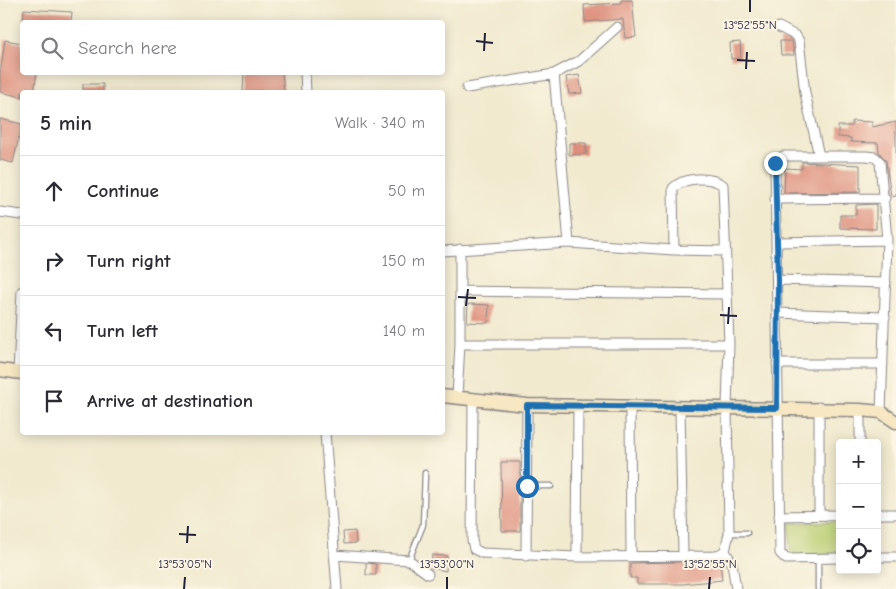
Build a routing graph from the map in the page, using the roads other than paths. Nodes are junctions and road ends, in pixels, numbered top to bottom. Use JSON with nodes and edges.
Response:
{"nodes":[{"id":1,"x":617,"y":27,"type":"dead end"},
{"id":2,"x":779,"y":27,"type":"dead end"},
{"id":3,"x":554,"y":74,"type":"junction"},
{"id":4,"x":305,"y":75,"type":"edge"},
{"id":5,"x":467,"y":88,"type":"dead end"},
{"id":6,"x":306,"y":90,"type":"edge"},
{"id":7,"x":819,"y":156,"type":"junction"},
{"id":8,"x":885,"y":198,"type":"junction"},
{"id":9,"x":775,"y":199,"type":"junction"},
{"id":10,"x":0,"y":212,"type":"edge"},
{"id":11,"x":20,"y":215,"type":"edge"},
{"id":12,"x":887,"y":240,"type":"junction"},
{"id":13,"x":777,"y":242,"type":"junction"},
{"id":14,"x":569,"y":243,"type":"junction"},
{"id":15,"x":460,"y":249,"type":"junction"},
{"id":16,"x":674,"y":250,"type":"junction"},
{"id":17,"x":445,"y":251,"type":"edge"},
{"id":18,"x":726,"y":251,"type":"junction"},
{"id":19,"x":778,"y":280,"type":"junction"},
{"id":20,"x":886,"y":283,"type":"junction"},
{"id":21,"x":460,"y":291,"type":"junction"},
{"id":22,"x":727,"y":294,"type":"junction"},
{"id":23,"x":777,"y":313,"type":"junction"},
{"id":24,"x":885,"y":317,"type":"junction"},
{"id":25,"x":460,"y":344,"type":"junction"},
{"id":26,"x":729,"y":344,"type":"junction"},
{"id":27,"x":777,"y":364,"type":"junction"},
{"id":28,"x":883,"y":364,"type":"junction"},
{"id":29,"x":0,"y":370,"type":"edge"},
{"id":30,"x":20,"y":373,"type":"edge"},
{"id":31,"x":445,"y":396,"type":"edge"},
{"id":32,"x":457,"y":397,"type":"junction"},
{"id":33,"x":473,"y":400,"type":"junction"},
{"id":34,"x":527,"y":405,"type":"junction"},
{"id":35,"x":578,"y":405,"type":"junction"},
{"id":36,"x":630,"y":406,"type":"junction"},
{"id":37,"x":727,"y":407,"type":"junction"},
{"id":38,"x":819,"y":407,"type":"junction"},
{"id":39,"x":680,"y":408,"type":"junction"},
{"id":40,"x":777,"y":408,"type":"junction"},
{"id":41,"x":860,"y":410,"type":"junction"},
{"id":42,"x":881,"y":412,"type":"junction"},
{"id":43,"x":896,"y":422,"type":"edge"},
{"id":44,"x":325,"y":435,"type":"edge"},
{"id":45,"x":860,"y":439,"type":"edge"},
{"id":46,"x":425,"y":473,"type":"dead end"},
{"id":47,"x":527,"y":486,"type":"junction"},
{"id":48,"x":551,"y":486,"type":"dead end"},
{"id":49,"x":881,"y":514,"type":"edge"},
{"id":50,"x":896,"y":514,"type":"edge"},
{"id":51,"x":819,"y":515,"type":"junction"},
{"id":52,"x":836,"y":515,"type":"edge"},
{"id":53,"x":779,"y":516,"type":"junction"},
{"id":54,"x":729,"y":533,"type":"junction"},
{"id":55,"x":747,"y":533,"type":"dead end"},
{"id":56,"x":725,"y":551,"type":"junction"},
{"id":57,"x":334,"y":555,"type":"junction"},
{"id":58,"x":684,"y":555,"type":"junction"},
{"id":59,"x":526,"y":556,"type":"junction"},
{"id":60,"x":631,"y":556,"type":"junction"},
{"id":61,"x":577,"y":557,"type":"junction"},
{"id":62,"x":896,"y":557,"type":"edge"},
{"id":63,"x":818,"y":558,"type":"junction"},
{"id":64,"x":836,"y":558,"type":"edge"},
{"id":65,"x":881,"y":558,"type":"edge"},
{"id":66,"x":409,"y":560,"type":"junction"},
{"id":67,"x":428,"y":574,"type":"dead end"},
{"id":68,"x":337,"y":589,"type":"edge"},
{"id":69,"x":736,"y":589,"type":"edge"},
{"id":70,"x":818,"y":589,"type":"edge"}],
"edges":[{"from":1,"to":3,"type":"street"},
{"from":2,"to":7,"type":"street"},
{"from":3,"to":5,"type":"street"},
{"from":3,"to":14,"type":"street"},
{"from":4,"to":6,"type":"street"},
{"from":7,"to":8,"type":"street"},
{"from":7,"to":9,"type":"street"},
{"from":8,"to":9,"type":"street"},
{"from":8,"to":12,"type":"street"},
{"from":9,"to":13,"type":"street"},
{"from":10,"to":11,"type":"street"},
{"from":12,"to":13,"type":"street"},
{"from":12,"to":20,"type":"street"},
{"from":13,"to":19,"type":"street"},
{"from":14,"to":15,"type":"street"},
{"from":14,"to":16,"type":"street"},
{"from":15,"to":17,"type":"street"},
{"from":15,"to":21,"type":"street"},
{"from":16,"to":18,"type":"street"},
{"from":16,"to":18,"type":"street"},
{"from":18,"to":22,"type":"street"},
{"from":19,"to":20,"type":"street"},
{"from":19,"to":23,"type":"street"},
{"from":20,"to":24,"type":"street"},
{"from":21,"to":22,"type":"street"},
{"from":21,"to":25,"type":"street"},
{"from":22,"to":26,"type":"street"},
{"from":23,"to":24,"type":"street"},
{"from":23,"to":27,"type":"street"},
{"from":24,"to":28,"type":"street"},
{"from":25,"to":26,"type":"street"},
{"from":25,"to":32,"type":"street"},
{"from":26,"to":37,"type":"street"},
{"from":27,"to":28,"type":"street"},
{"from":27,"to":40,"type":"street"},
{"from":28,"to":42,"type":"street"},
{"from":29,"to":30,"type":"street"},
{"from":31,"to":32,"type":"street"},
{"from":32,"to":33,"type":"street"},
{"from":33,"to":34,"type":"street"},
{"from":33,"to":59,"type":"street"},
{"from":34,"to":35,"type":"street"},
{"from":34,"to":47,"type":"street"},
{"from":35,"to":36,"type":"street"},
{"from":35,"to":61,"type":"street"},
{"from":36,"to":39,"type":"street"},
{"from":36,"to":60,"type":"street"},
{"from":37,"to":39,"type":"street"},
{"from":37,"to":40,"type":"street"},
{"from":37,"to":54,"type":"street"},
{"from":38,"to":40,"type":"street"},
{"from":38,"to":41,"type":"street"},
{"from":38,"to":51,"type":"street"},
{"from":39,"to":58,"type":"street"},
{"from":40,"to":53,"type":"street"},
{"from":41,"to":42,"type":"street"},
{"from":41,"to":45,"type":"street"},
{"from":42,"to":43,"type":"street"},
{"from":44,"to":57,"type":"street"},
{"from":46,"to":66,"type":"lane"},
{"from":47,"to":48,"type":"lane"},
{"from":47,"to":59,"type":"street"},
{"from":49,"to":50,"type":"street"},
{"from":51,"to":52,"type":"street"},
{"from":51,"to":53,"type":"street"},
{"from":53,"to":63,"type":"street"},
{"from":54,"to":55,"type":"lane"},
{"from":54,"to":56,"type":"street"},
{"from":56,"to":58,"type":"street"},
{"from":56,"to":69,"type":"street"},
{"from":57,"to":66,"type":"street"},
{"from":57,"to":68,"type":"street"},
{"from":58,"to":60,"type":"street"},
{"from":59,"to":61,"type":"street"},
{"from":60,"to":61,"type":"street"},
{"from":62,"to":65,"type":"street"},
{"from":63,"to":64,"type":"street"},
{"from":63,"to":70,"type":"lane"},
{"from":66,"to":67,"type":"street"}]}
